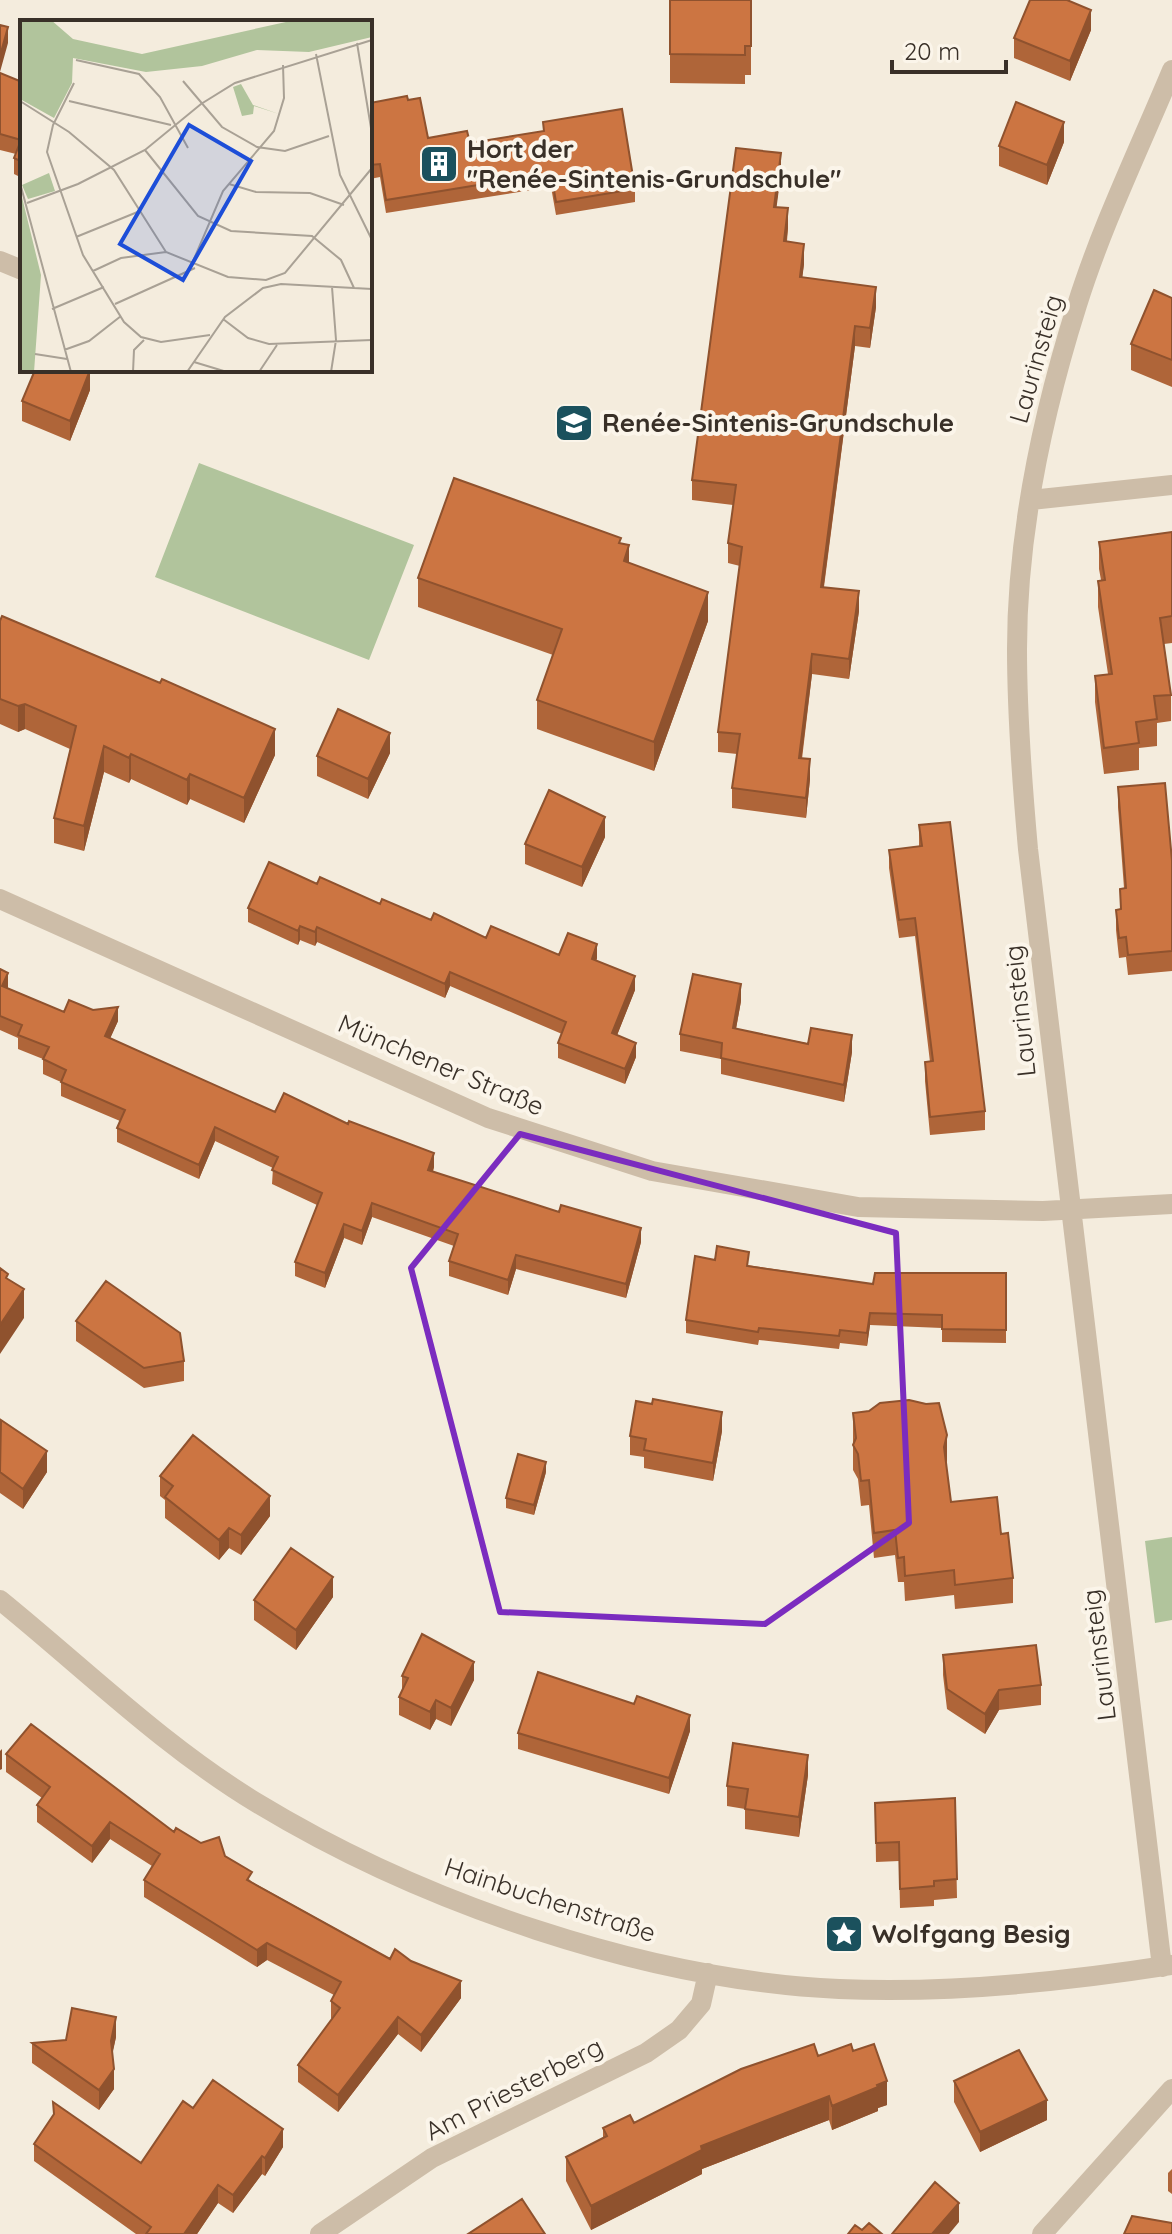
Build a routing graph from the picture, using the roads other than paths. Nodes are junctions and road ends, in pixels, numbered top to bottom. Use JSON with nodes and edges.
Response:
{"nodes":[{"id":1,"x":1172,"y":70,"type":"edge"},
{"id":2,"x":0,"y":261,"type":"edge"},
{"id":3,"x":20,"y":269,"type":"edge"},
{"id":4,"x":1172,"y":485,"type":"edge"},
{"id":5,"x":1031,"y":500,"type":"junction"},
{"id":6,"x":0,"y":899,"type":"edge"},
{"id":7,"x":1172,"y":1204,"type":"edge"},
{"id":8,"x":1070,"y":1210,"type":"junction"},
{"id":9,"x":1,"y":1602,"type":"edge"},
{"id":10,"x":1167,"y":1966,"type":"edge"},
{"id":11,"x":708,"y":1973,"type":"junction"},
{"id":12,"x":1172,"y":2089,"type":"edge"},
{"id":13,"x":320,"y":2234,"type":"edge"},
{"id":14,"x":1042,"y":2234,"type":"edge"}],
"edges":[{"from":1,"to":5,"type":"street","name":"Laurinsteig"},
{"from":2,"to":3,"type":"street"},
{"from":4,"to":5,"type":"street"},
{"from":5,"to":8,"type":"street","name":"Laurinsteig"},
{"from":6,"to":8,"type":"street","name":"Münchener Straße"},
{"from":7,"to":8,"type":"street","name":"Münchener Straße"},
{"from":8,"to":10,"type":"street","name":"Laurinsteig"},
{"from":9,"to":11,"type":"street","name":"Hainbuchenstraße"},
{"from":10,"to":11,"type":"street","name":"Hainbuchenstraße"},
{"from":11,"to":13,"type":"street","name":"Am Priesterberg"},
{"from":12,"to":14,"type":"street"}]}
